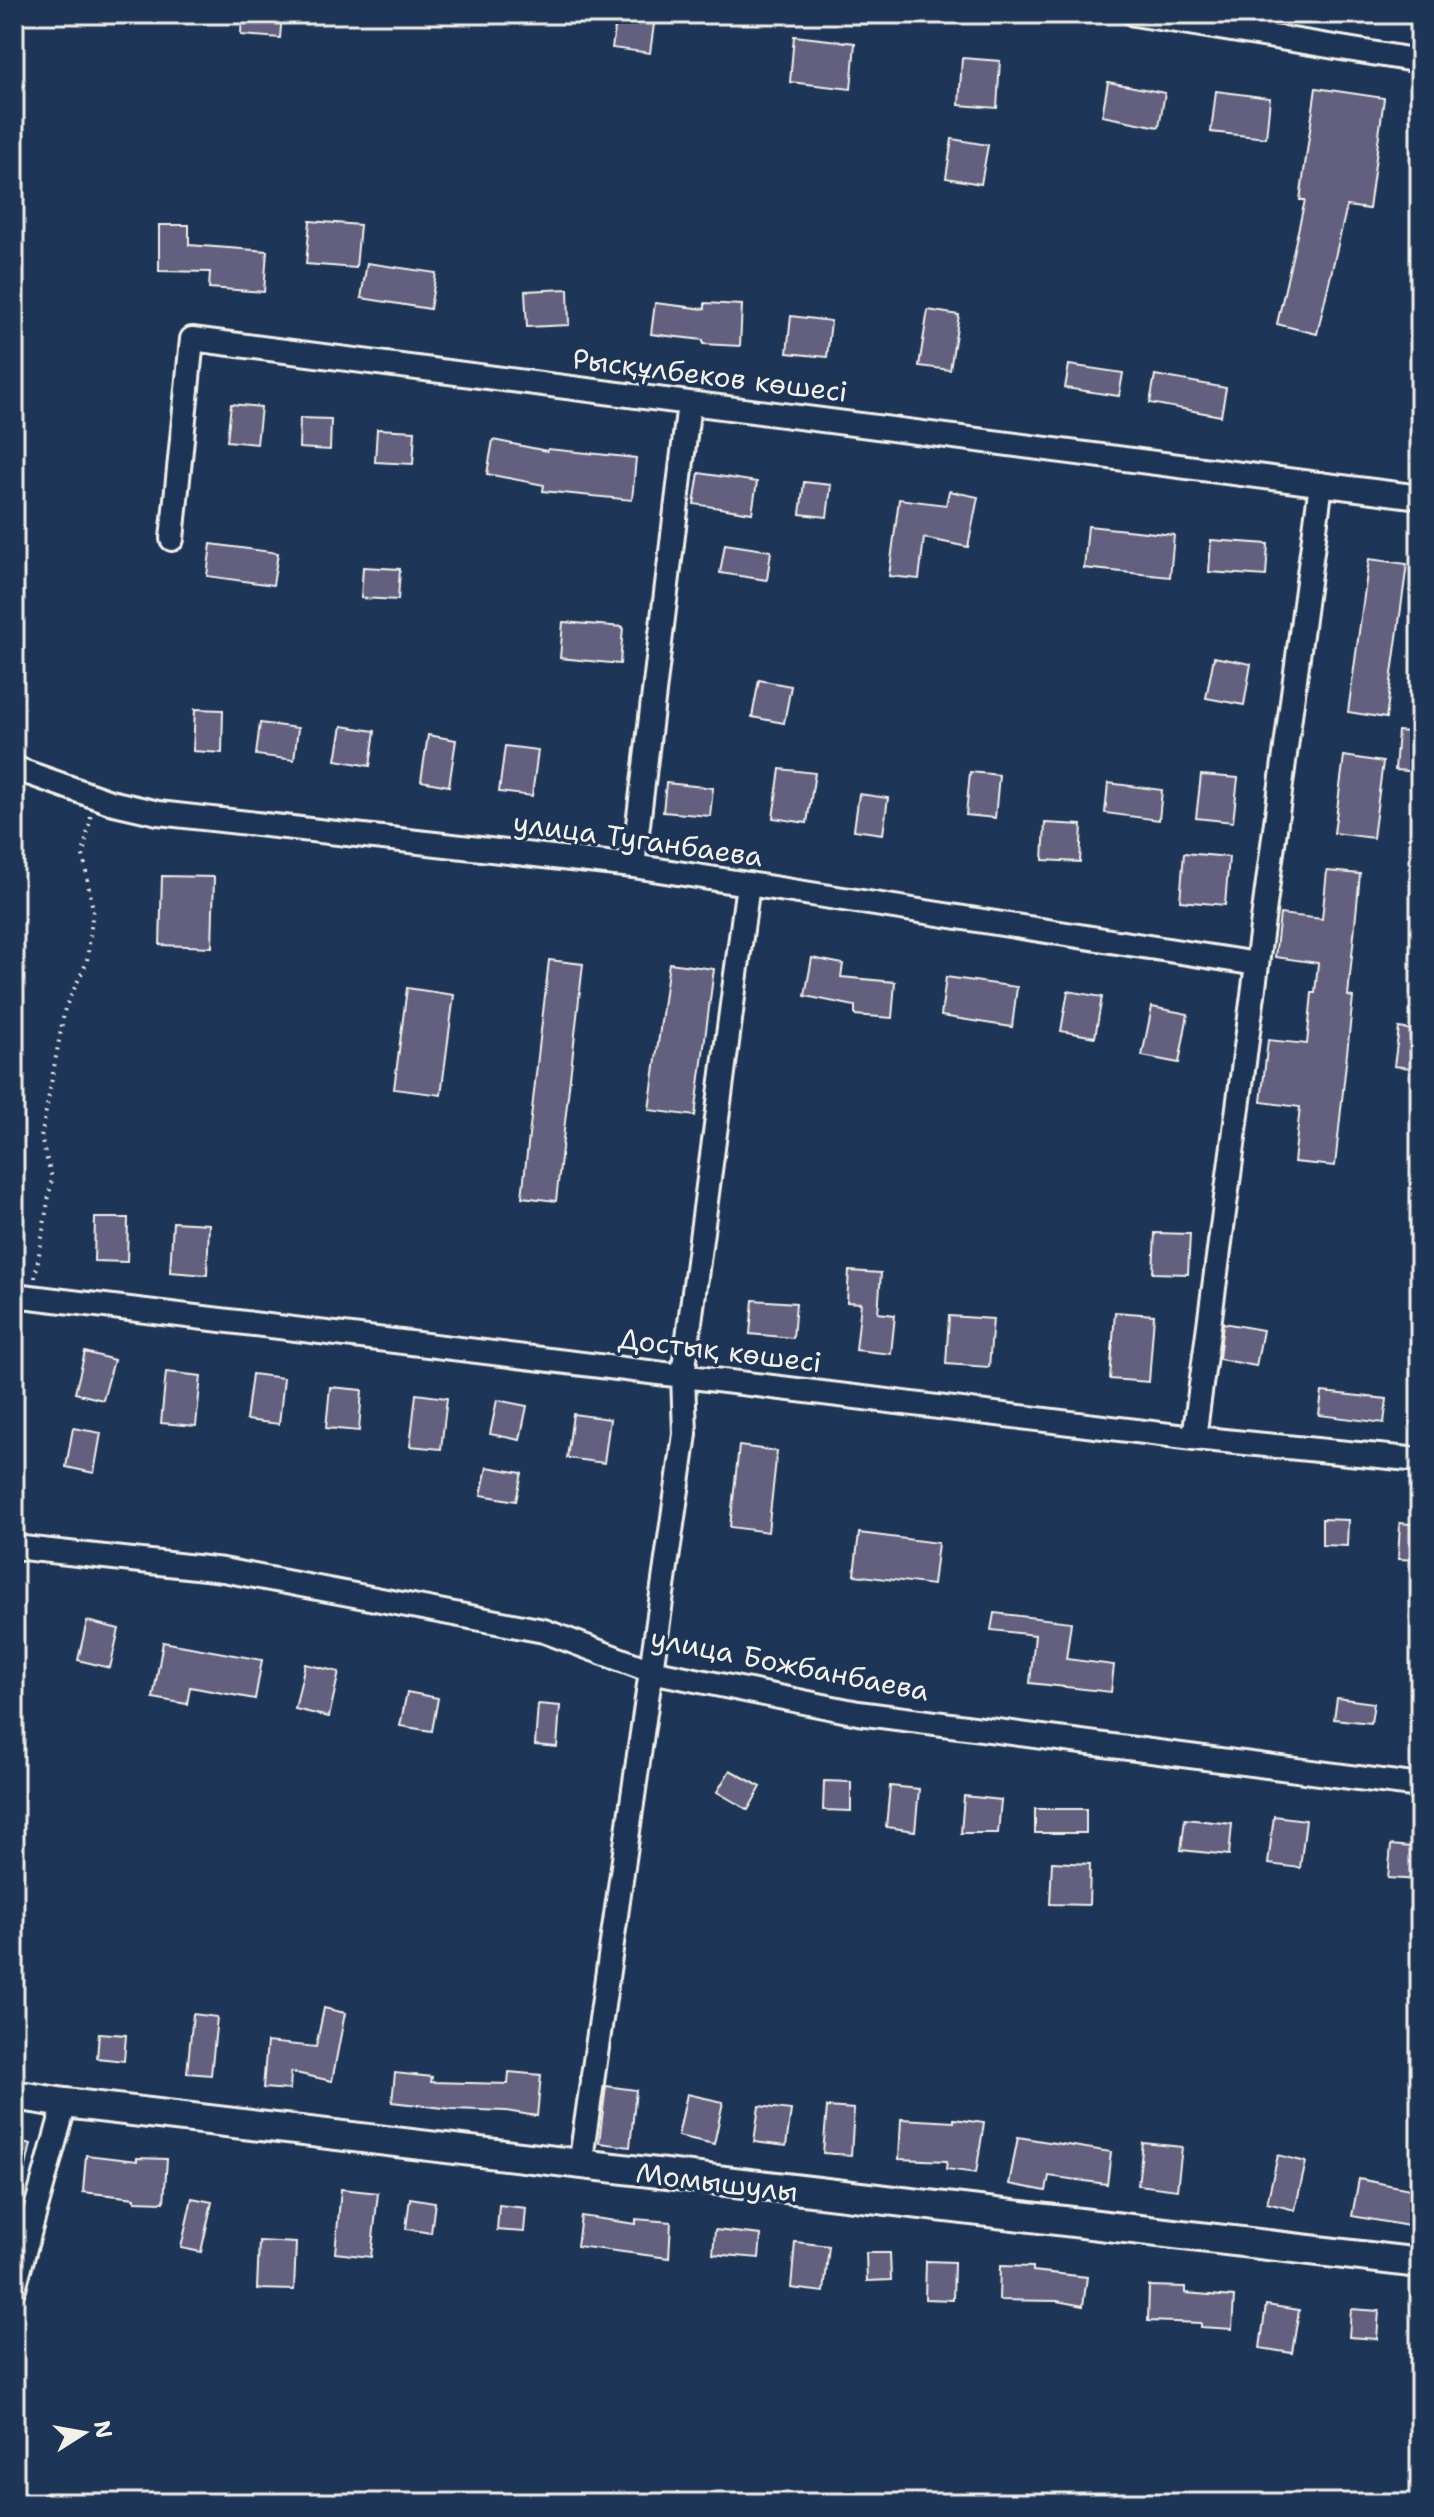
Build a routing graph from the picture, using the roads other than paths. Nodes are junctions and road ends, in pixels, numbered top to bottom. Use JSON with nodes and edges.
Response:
{"nodes":[{"id":1,"x":1134,"y":14,"type":"edge"},
{"id":2,"x":1420,"y":61,"type":"edge"},
{"id":3,"x":689,"y":403,"type":"junction"},
{"id":4,"x":1321,"y":484,"type":"junction"},
{"id":5,"x":1420,"y":497,"type":"edge"},
{"id":6,"x":172,"y":539,"type":"dead end"},
{"id":7,"x":14,"y":768,"type":"edge"},
{"id":8,"x":633,"y":866,"type":"junction"},
{"id":9,"x":748,"y":884,"type":"junction"},
{"id":10,"x":1257,"y":964,"type":"junction"},
{"id":11,"x":23,"y":1296,"type":"edge"},
{"id":12,"x":683,"y":1375,"type":"junction"},
{"id":13,"x":1194,"y":1438,"type":"junction"},
{"id":14,"x":1420,"y":1460,"type":"edge"},
{"id":15,"x":14,"y":1547,"type":"edge"},
{"id":16,"x":651,"y":1671,"type":"junction"},
{"id":17,"x":1420,"y":1786,"type":"edge"},
{"id":18,"x":14,"y":2095,"type":"edge"},
{"id":19,"x":65,"y":2103,"type":"junction"},
{"id":20,"x":580,"y":2166,"type":"junction"},
{"id":21,"x":1420,"y":2263,"type":"edge"},
{"id":22,"x":14,"y":2288,"type":"edge"}],
"edges":[{"from":1,"to":2,"type":"street"},
{"from":3,"to":4,"type":"street","name":"Рысқұлбеков көшесі"},
{"from":3,"to":6,"type":"street","name":"Рысқұлбеков көшесі"},
{"from":3,"to":8,"type":"street"},
{"from":4,"to":5,"type":"street","name":"Рысқұлбеков көшесі"},
{"from":4,"to":10,"type":"street"},
{"from":7,"to":8,"type":"street","name":"улица Туганбаева"},
{"from":8,"to":9,"type":"street","name":"улица Туганбаева"},
{"from":9,"to":10,"type":"street","name":"улица Туганбаева"},
{"from":9,"to":12,"type":"street"},
{"from":10,"to":13,"type":"street"},
{"from":11,"to":12,"type":"street","name":"Достық көшесі"},
{"from":12,"to":13,"type":"street","name":"Достық көшесі"},
{"from":12,"to":16,"type":"street"},
{"from":13,"to":14,"type":"street","name":"Достық көшесі"},
{"from":15,"to":16,"type":"street","name":"улица Божбанбаева"},
{"from":16,"to":17,"type":"street","name":"улица Божбанбаева"},
{"from":16,"to":20,"type":"street"},
{"from":18,"to":19,"type":"street","name":"Момышулы"},
{"from":19,"to":20,"type":"street","name":"Момышулы"},
{"from":19,"to":22,"type":"street"},
{"from":20,"to":21,"type":"street","name":"Момышулы"}]}
